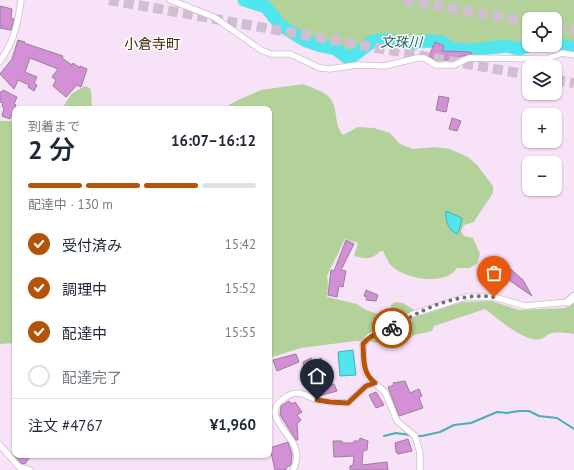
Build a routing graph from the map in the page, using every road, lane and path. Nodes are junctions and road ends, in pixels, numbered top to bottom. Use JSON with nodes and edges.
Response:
{"nodes":[{"id":1,"x":21,"y":0,"type":"edge"},
{"id":2,"x":170,"y":0,"type":"edge"},
{"id":3,"x":574,"y":55,"type":"edge"},
{"id":4,"x":0,"y":61,"type":"edge"},
{"id":5,"x":571,"y":300,"type":"edge"},
{"id":6,"x":375,"y":383,"type":"junction"},
{"id":7,"x":0,"y":445,"type":"edge"},
{"id":8,"x":30,"y":470,"type":"edge"},
{"id":9,"x":293,"y":470,"type":"edge"},
{"id":10,"x":420,"y":470,"type":"edge"}],
"edges":[{"from":1,"to":4,"type":"street"},
{"from":2,"to":3,"type":"street"},
{"from":5,"to":6,"type":"street"},
{"from":6,"to":9,"type":"street"},
{"from":6,"to":10,"type":"street"},
{"from":7,"to":8,"type":"street"}]}
